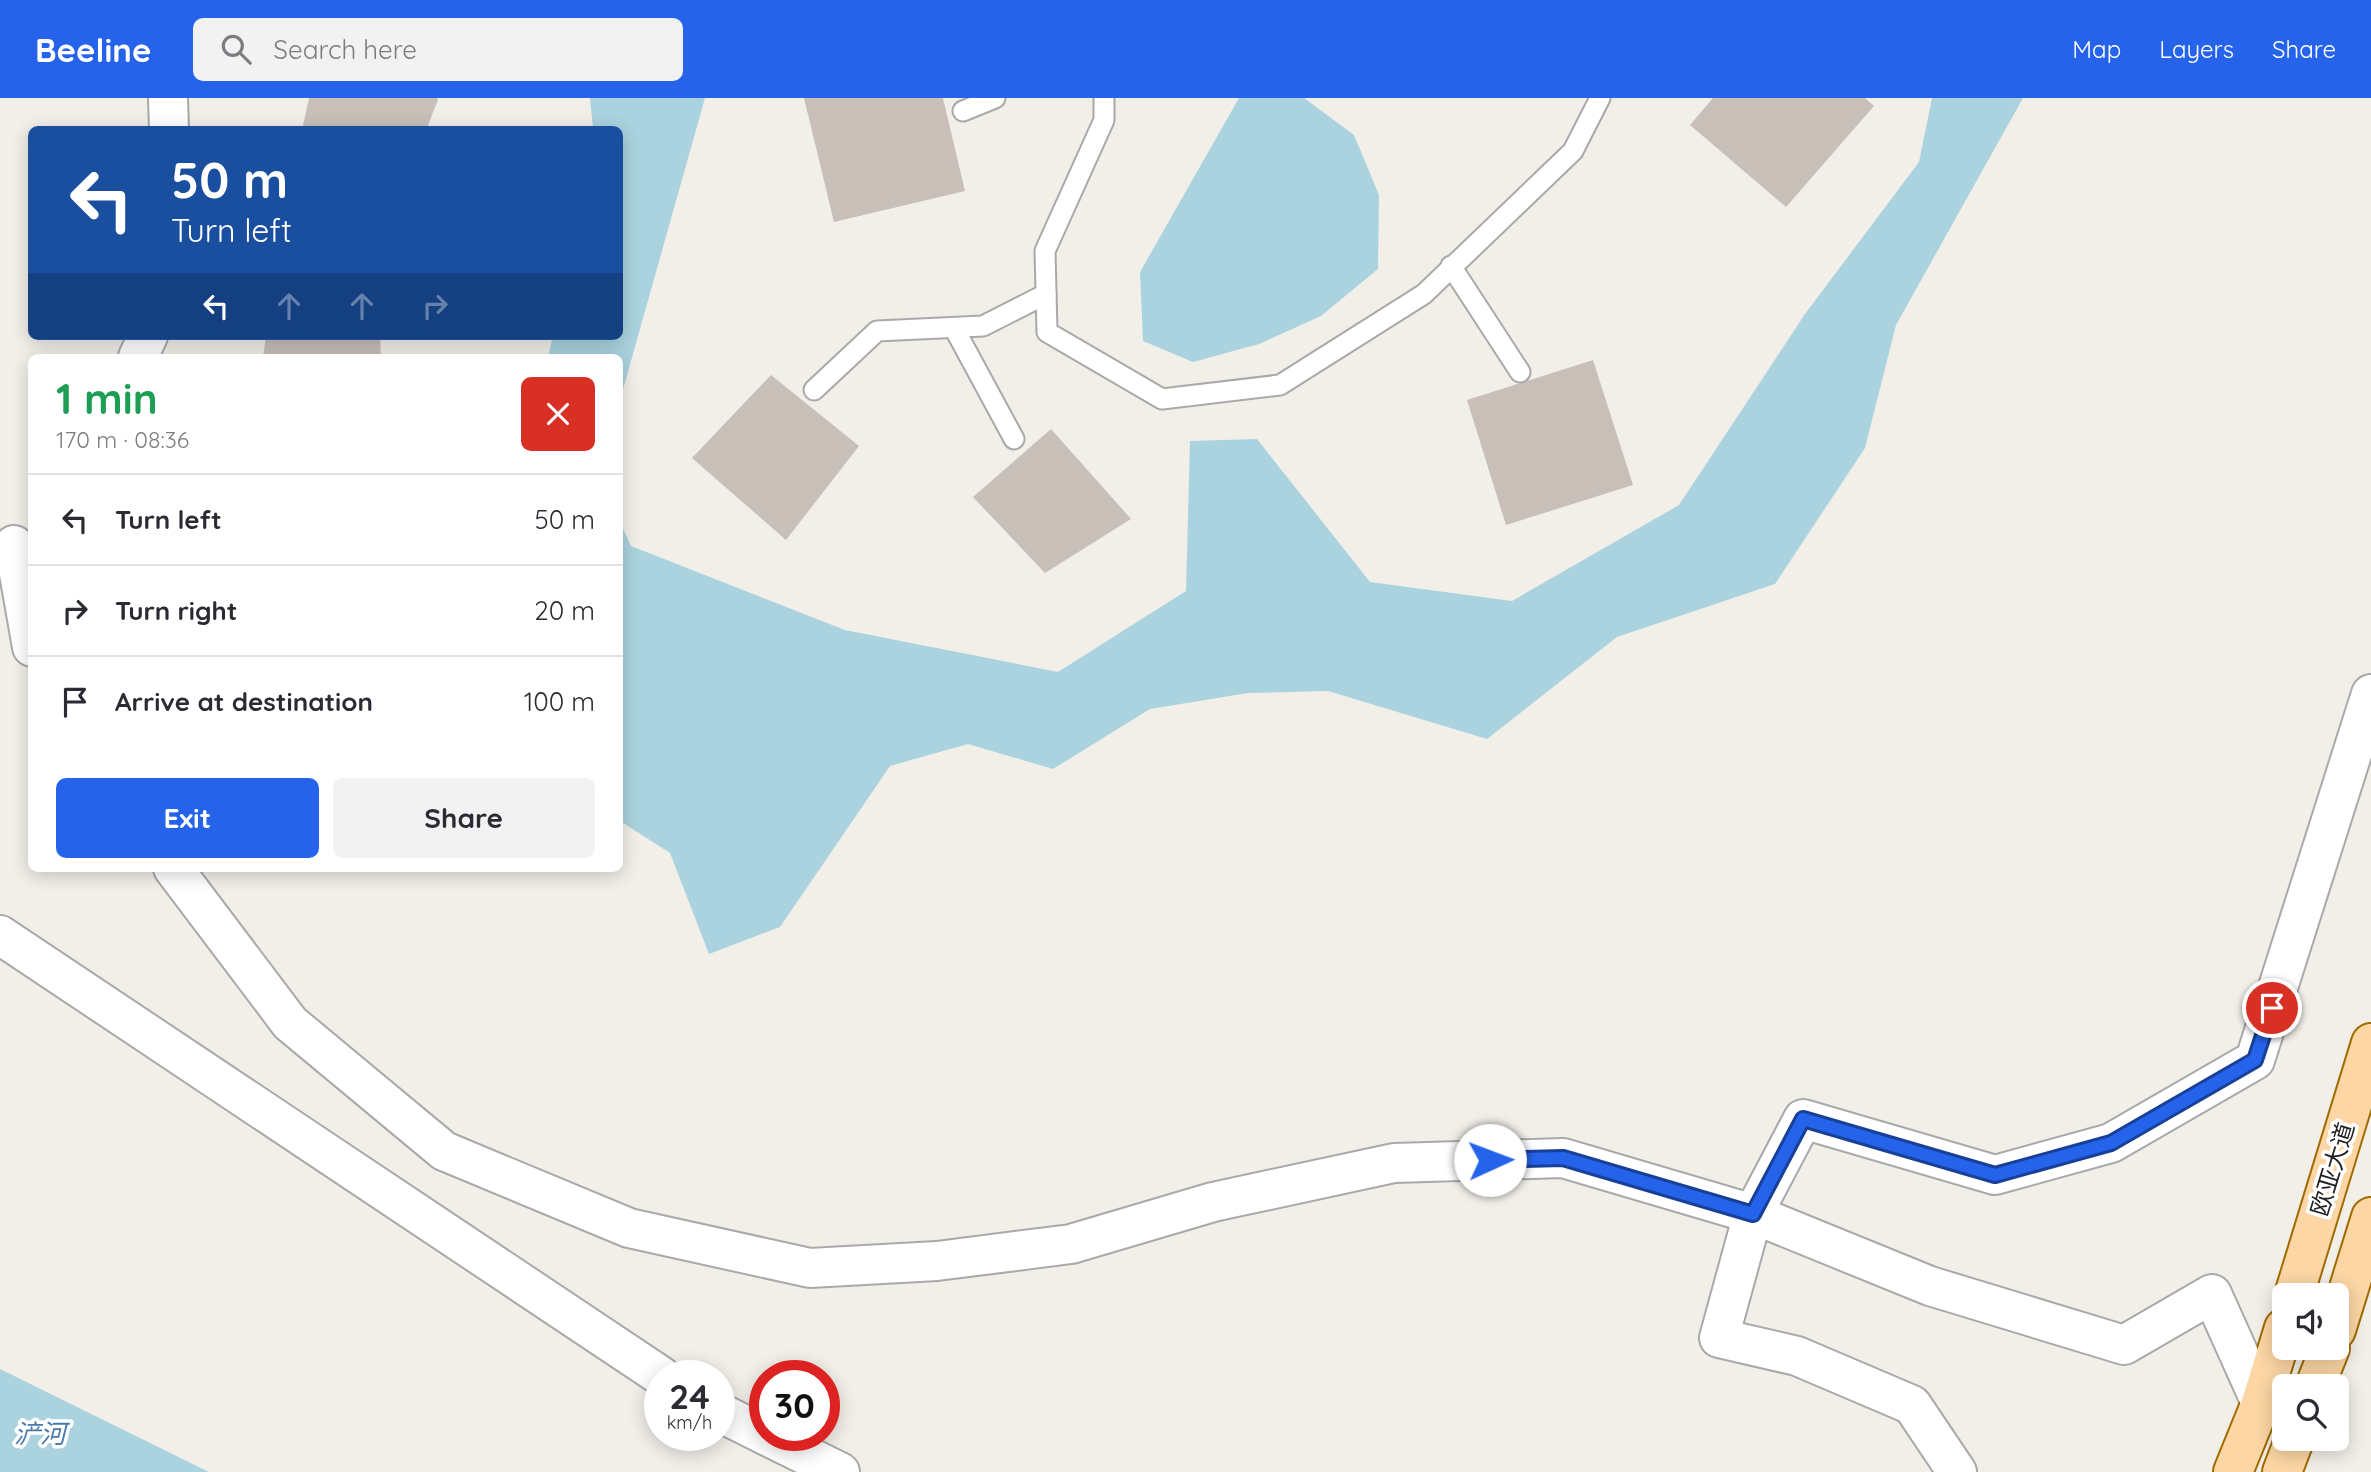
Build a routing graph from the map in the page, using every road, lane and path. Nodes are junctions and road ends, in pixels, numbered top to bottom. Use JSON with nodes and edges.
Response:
{"nodes":[{"id":1,"x":168,"y":98,"type":"edge"},
{"id":2,"x":995,"y":98,"type":"edge"},
{"id":3,"x":1104,"y":98,"type":"edge"},
{"id":4,"x":1600,"y":98,"type":"edge"},
{"id":5,"x":964,"y":111,"type":"dead end"},
{"id":6,"x":170,"y":126,"type":"edge"},
{"id":7,"x":1451,"y":266,"type":"junction"},
{"id":8,"x":1046,"y":294,"type":"junction"},
{"id":9,"x":954,"y":328,"type":"junction"},
{"id":10,"x":1520,"y":372,"type":"dead end"},
{"id":11,"x":814,"y":390,"type":"dead end"},
{"id":12,"x":1014,"y":439,"type":"dead end"},
{"id":13,"x":15,"y":540,"type":"edge"},
{"id":14,"x":28,"y":622,"type":"edge"},
{"id":15,"x":2371,"y":694,"type":"edge"},
{"id":16,"x":176,"y":872,"type":"edge"},
{"id":17,"x":0,"y":935,"type":"edge"},
{"id":18,"x":2371,"y":1043,"type":"edge"},
{"id":19,"x":1753,"y":1214,"type":"junction"},
{"id":20,"x":2371,"y":1217,"type":"edge"},
{"id":21,"x":2298,"y":1283,"type":"edge"},
{"id":22,"x":2349,"y":1288,"type":"edge"},
{"id":23,"x":2274,"y":1360,"type":"edge"},
{"id":24,"x":644,"y":1365,"type":"edge"},
{"id":25,"x":2261,"y":1403,"type":"junction"},
{"id":26,"x":797,"y":1451,"type":"edge"},
{"id":27,"x":2290,"y":1451,"type":"edge"},
{"id":28,"x":840,"y":1472,"type":"edge"},
{"id":29,"x":1957,"y":1472,"type":"edge"},
{"id":30,"x":2233,"y":1472,"type":"edge"},
{"id":31,"x":2282,"y":1472,"type":"edge"}],
"edges":[{"from":1,"to":6,"type":"street"},
{"from":2,"to":5,"type":"lane"},
{"from":3,"to":8,"type":"lane"},
{"from":4,"to":7,"type":"lane"},
{"from":7,"to":8,"type":"lane"},
{"from":7,"to":10,"type":"lane"},
{"from":8,"to":9,"type":"lane"},
{"from":9,"to":11,"type":"lane"},
{"from":9,"to":12,"type":"lane"},
{"from":13,"to":14,"type":"street"},
{"from":15,"to":19,"type":"street"},
{"from":16,"to":19,"type":"street"},
{"from":17,"to":24,"type":"street"},
{"from":18,"to":21,"type":"main road","name":"欧亚大道"},
{"from":19,"to":25,"type":"street"},
{"from":19,"to":29,"type":"street"},
{"from":20,"to":22,"type":"main road"},
{"from":23,"to":25,"type":"main road"},
{"from":25,"to":30,"type":"main road"},
{"from":26,"to":28,"type":"street"},
{"from":27,"to":31,"type":"main road"}]}
